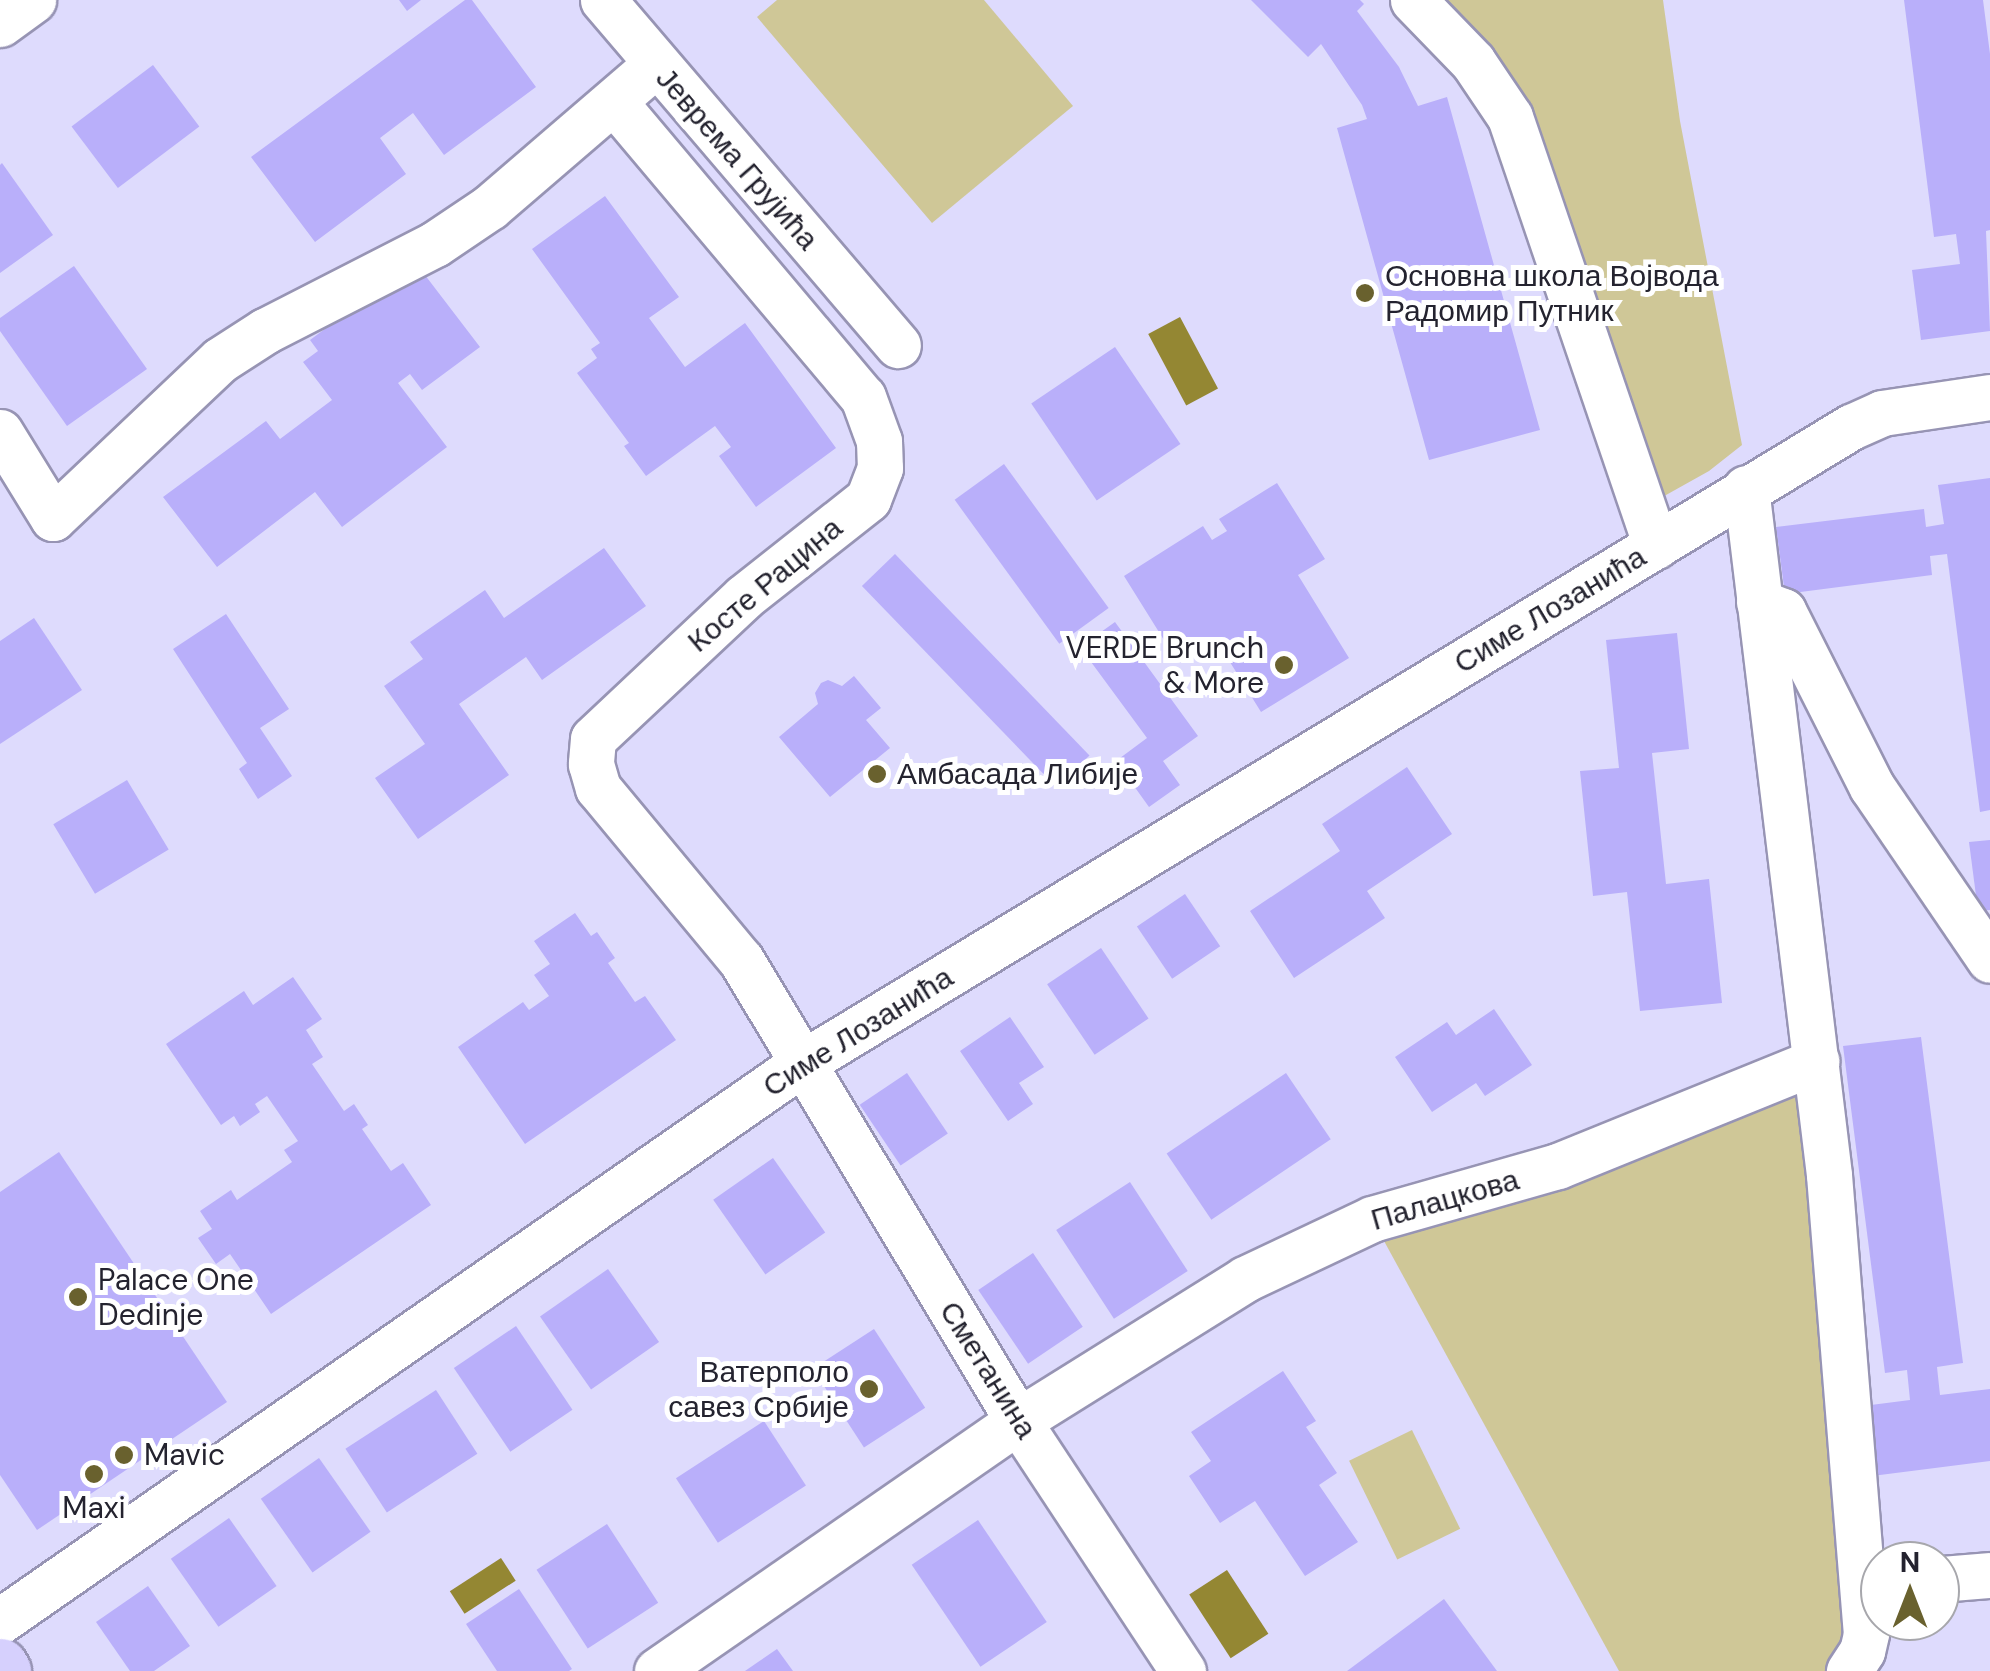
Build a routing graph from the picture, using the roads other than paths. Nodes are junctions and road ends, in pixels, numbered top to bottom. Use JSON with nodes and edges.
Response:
{"nodes":[{"id":1,"x":33,"y":0,"type":"edge"},
{"id":2,"x":603,"y":0,"type":"edge"},
{"id":3,"x":1413,"y":0,"type":"edge"},
{"id":4,"x":0,"y":24,"type":"edge"},
{"id":5,"x":655,"y":66,"type":"junction"},
{"id":6,"x":628,"y":118,"type":"junction"},
{"id":7,"x":886,"y":330,"type":"dead end"},
{"id":8,"x":1990,"y":396,"type":"edge"},
{"id":9,"x":0,"y":432,"type":"edge"},
{"id":10,"x":1746,"y":488,"type":"junction"},
{"id":11,"x":1656,"y":546,"type":"junction"},
{"id":12,"x":1759,"y":602,"type":"junction"},
{"id":13,"x":1990,"y":960,"type":"edge"},
{"id":14,"x":1816,"y":1061,"type":"junction"},
{"id":15,"x":804,"y":1062,"type":"junction"},
{"id":16,"x":1018,"y":1421,"type":"junction"},
{"id":17,"x":1867,"y":1541,"type":"edge"},
{"id":18,"x":1990,"y":1575,"type":"edge"},
{"id":19,"x":1960,"y":1577,"type":"edge"},
{"id":20,"x":0,"y":1620,"type":"edge"},
{"id":21,"x":1864,"y":1641,"type":"edge"},
{"id":22,"x":656,"y":1671,"type":"edge"},
{"id":23,"x":1183,"y":1671,"type":"edge"},
{"id":24,"x":1848,"y":1671,"type":"edge"}],
"edges":[{"from":1,"to":4,"type":"street"},
{"from":2,"to":5,"type":"street","name":"Јеврема Грујића"},
{"from":3,"to":11,"type":"street"},
{"from":5,"to":6,"type":"street"},
{"from":5,"to":7,"type":"street","name":"Јеврема Грујића"},
{"from":6,"to":9,"type":"street"},
{"from":6,"to":15,"type":"street","name":"Косте Рацина"},
{"from":8,"to":10,"type":"street","name":"Симе Лозанића"},
{"from":10,"to":11,"type":"street","name":"Симе Лозанића"},
{"from":10,"to":12,"type":"street"},
{"from":11,"to":15,"type":"street","name":"Симе Лозанића"},
{"from":12,"to":13,"type":"street"},
{"from":12,"to":14,"type":"street"},
{"from":14,"to":16,"type":"street","name":"Палацкова"},
{"from":14,"to":17,"type":"street"},
{"from":15,"to":16,"type":"street","name":"Сметанина"},
{"from":15,"to":20,"type":"street","name":"Симе Лозанића"},
{"from":16,"to":22,"type":"street","name":"Палацкова"},
{"from":16,"to":23,"type":"street","name":"Сметанина"},
{"from":18,"to":19,"type":"street"},
{"from":21,"to":24,"type":"street"}]}
